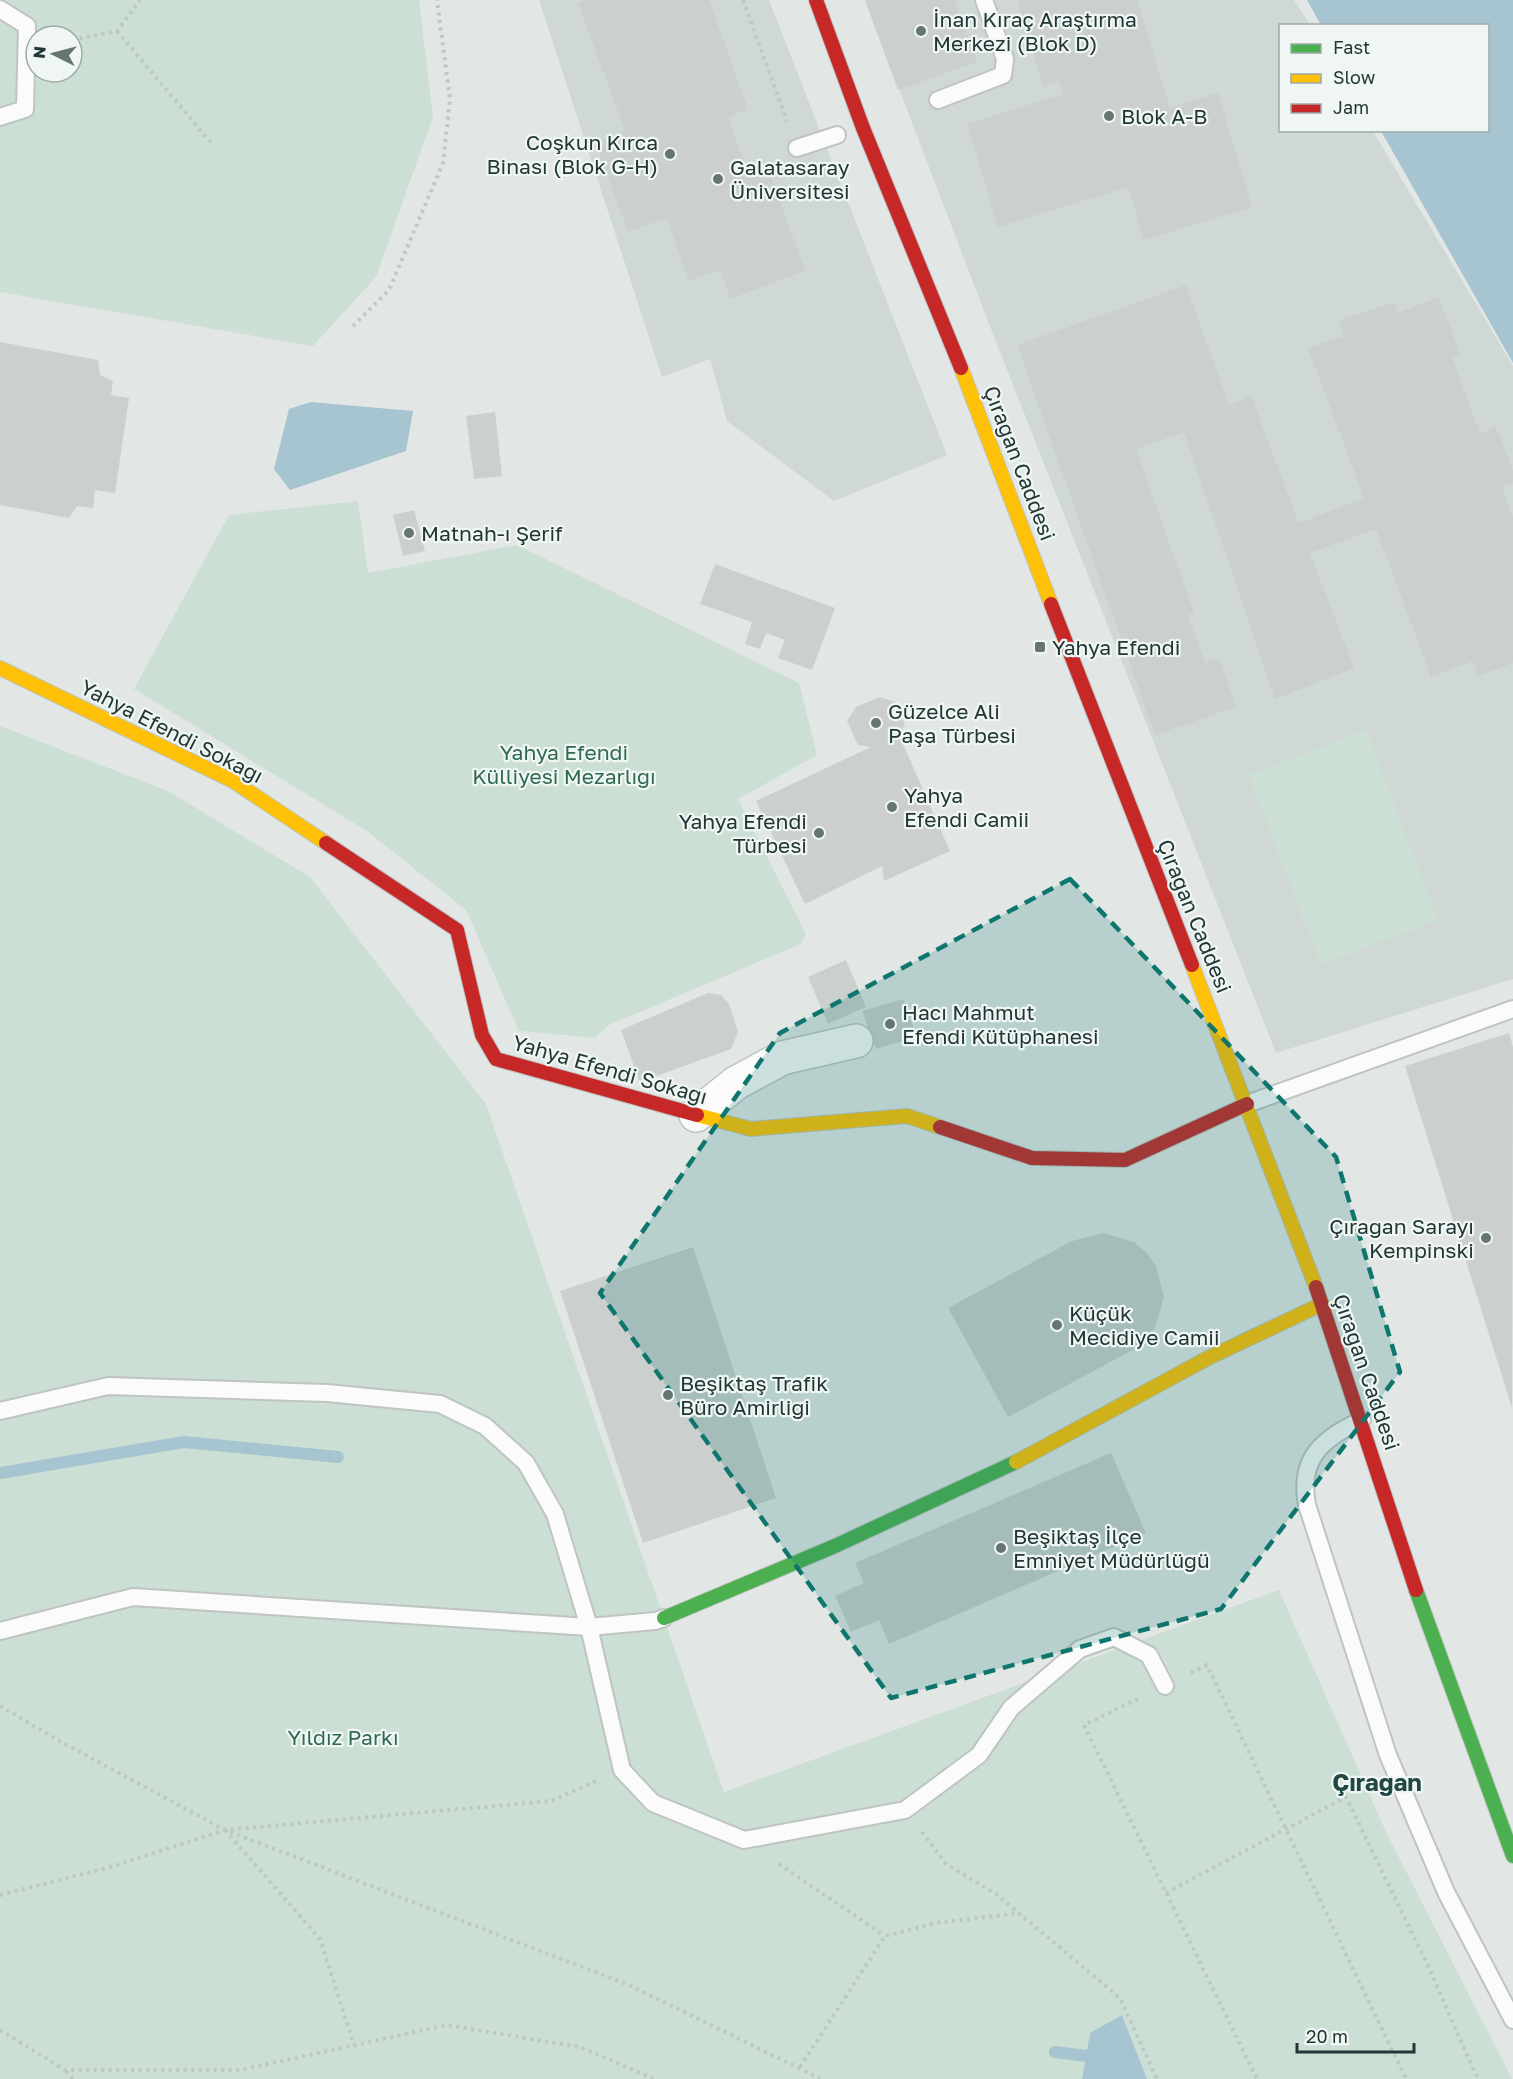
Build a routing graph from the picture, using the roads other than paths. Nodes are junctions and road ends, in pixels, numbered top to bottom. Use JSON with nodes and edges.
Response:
{"nodes":[{"id":1,"x":816,"y":0,"type":"edge"},
{"id":2,"x":984,"y":0,"type":"edge"},
{"id":3,"x":0,"y":9,"type":"edge"},
{"id":4,"x":938,"y":100,"type":"dead end"},
{"id":5,"x":0,"y":117,"type":"edge"},
{"id":6,"x":837,"y":135,"type":"dead end"},
{"id":7,"x":797,"y":148,"type":"road end"},
{"id":8,"x":0,"y":669,"type":"edge"},
{"id":9,"x":1513,"y":1010,"type":"edge"},
{"id":10,"x":856,"y":1041,"type":"dead end"},
{"id":11,"x":1247,"y":1104,"type":"junction"},
{"id":12,"x":696,"y":1115,"type":"junction"},
{"id":13,"x":1322,"y":1304,"type":"junction"},
{"id":14,"x":0,"y":1411,"type":"edge"},
{"id":15,"x":1362,"y":1420,"type":"junction"},
{"id":16,"x":664,"y":1618,"type":"joint"},
{"id":17,"x":589,"y":1627,"type":"junction"},
{"id":18,"x":0,"y":1631,"type":"edge"},
{"id":19,"x":1165,"y":1686,"type":"road end"},
{"id":20,"x":1513,"y":1856,"type":"edge"},
{"id":21,"x":1513,"y":2020,"type":"edge"}],
"edges":[{"from":1,"to":11,"type":"street","name":"Çırağan Caddesi"},
{"from":2,"to":4,"type":"lane"},
{"from":3,"to":5,"type":"lane"},
{"from":6,"to":7,"type":"lane"},
{"from":8,"to":12,"type":"street","name":"Yahya Efendi Sokağı"},
{"from":9,"to":11,"type":"lane"},
{"from":10,"to":12,"type":"street"},
{"from":11,"to":12,"type":"street","name":"Yahya Efendi Sokağı"},
{"from":11,"to":13,"type":"street","name":"Çırağan Caddesi"},
{"from":13,"to":15,"type":"street","name":"Çırağan Caddesi"},
{"from":13,"to":16,"type":"street"},
{"from":14,"to":17,"type":"lane"},
{"from":15,"to":20,"type":"street","name":"Çırağan Caddesi"},
{"from":15,"to":21,"type":"lane"},
{"from":16,"to":17,"type":"lane"},
{"from":17,"to":18,"type":"lane"},
{"from":17,"to":19,"type":"lane"}]}
